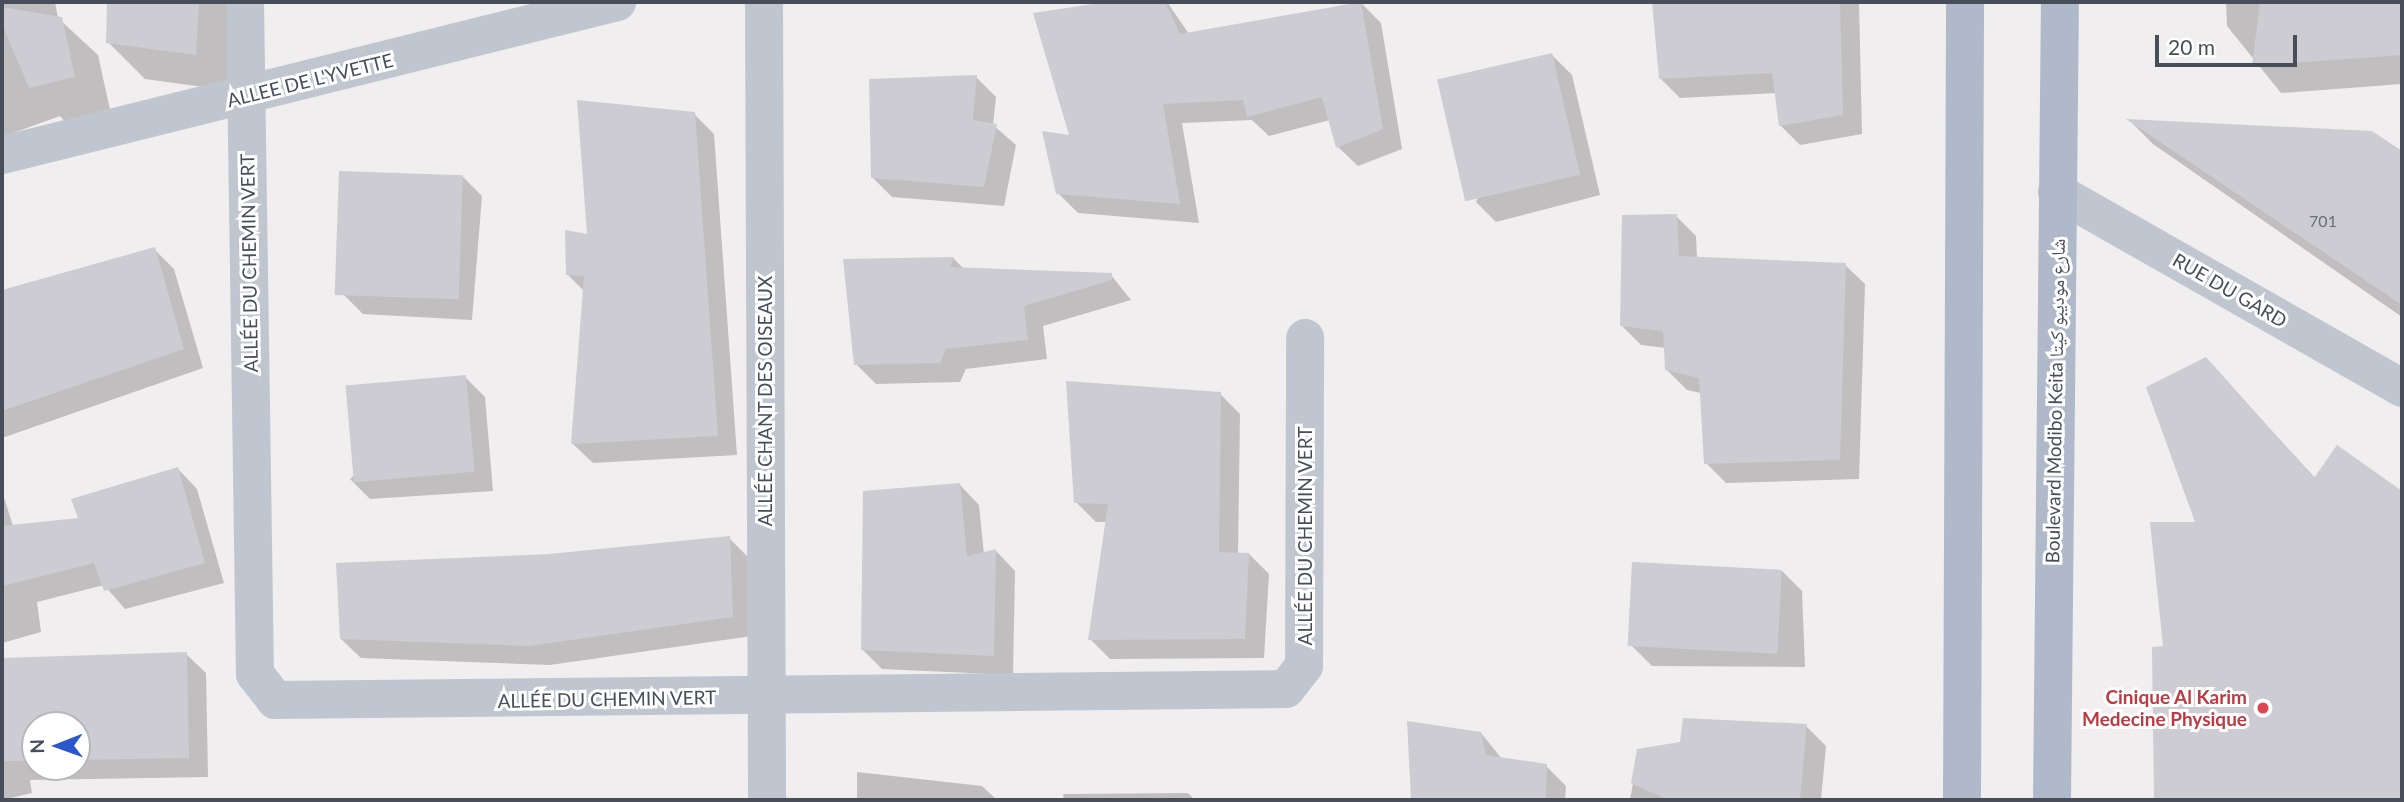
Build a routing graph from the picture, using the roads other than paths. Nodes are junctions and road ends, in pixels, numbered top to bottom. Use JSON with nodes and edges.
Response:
{"nodes":[{"id":1,"x":246,"y":2,"type":"edge"},
{"id":2,"x":617,"y":2,"type":"edge"},
{"id":3,"x":764,"y":2,"type":"edge"},
{"id":4,"x":1965,"y":2,"type":"edge"},
{"id":5,"x":2060,"y":2,"type":"edge"},
{"id":6,"x":247,"y":95,"type":"junction"},
{"id":7,"x":2,"y":155,"type":"edge"},
{"id":8,"x":2057,"y":192,"type":"junction"},
{"id":9,"x":1305,"y":338,"type":"dead end"},
{"id":10,"x":2402,"y":388,"type":"edge"},
{"id":11,"x":767,"y":698,"type":"junction"},
{"id":12,"x":767,"y":800,"type":"edge"},
{"id":13,"x":1962,"y":800,"type":"edge"},
{"id":14,"x":2052,"y":800,"type":"edge"}],
"edges":[{"from":1,"to":6,"type":"street","name":"ALLÉE DU CHEMIN VERT"},
{"from":2,"to":6,"type":"street","name":"ALLEE DE L'YVETTE"},
{"from":3,"to":11,"type":"street","name":"ALLÉE CHANT DES OISEAUX"},
{"from":4,"to":13,"type":"main road"},
{"from":5,"to":8,"type":"main road","name":"Boulevard Modibo Keita شارع موديبو كيتا"},
{"from":6,"to":7,"type":"street","name":"ALLEE DE L'YVETTE"},
{"from":6,"to":11,"type":"street","name":"ALLÉE DU CHEMIN VERT"},
{"from":8,"to":10,"type":"street","name":"RUE DU GARD"},
{"from":8,"to":14,"type":"main road","name":"Boulevard Modibo Keita شارع موديبو كيتا"},
{"from":9,"to":11,"type":"street","name":"ALLÉE DU CHEMIN VERT"},
{"from":11,"to":12,"type":"street","name":"ALLÉE CHANT DES OISEAUX"}]}
